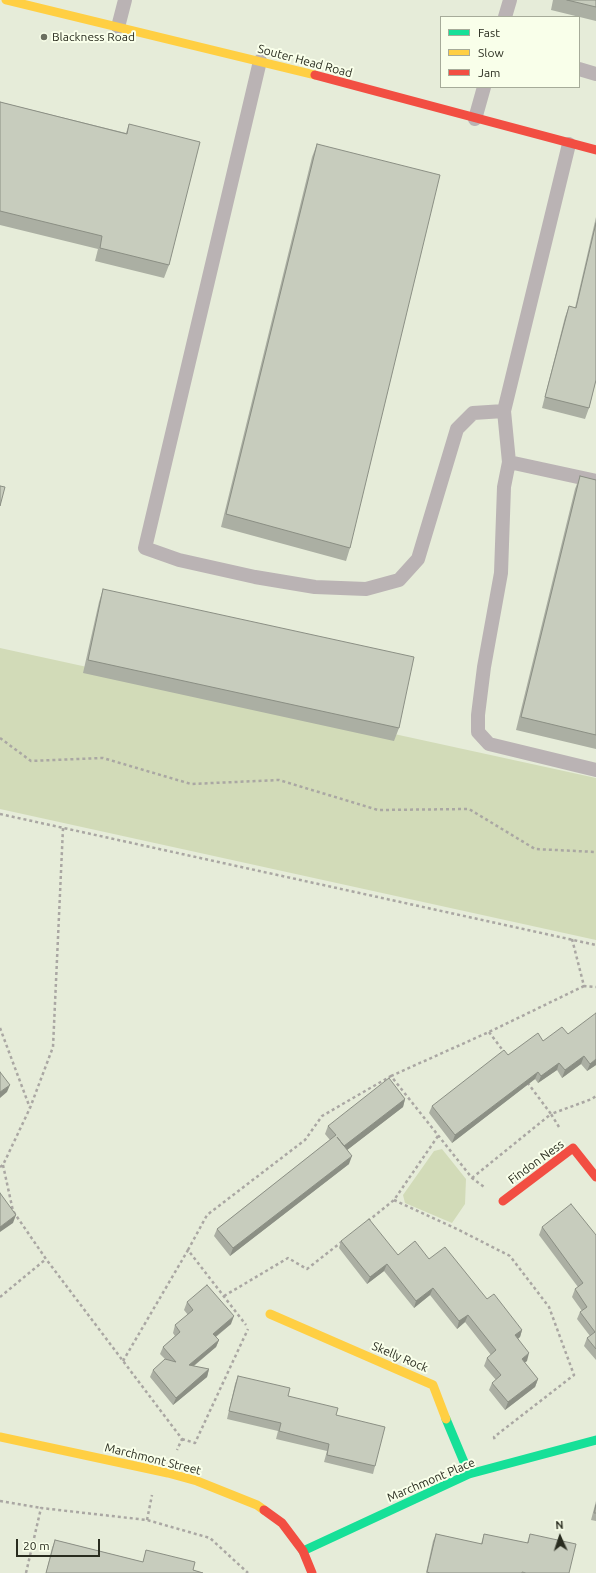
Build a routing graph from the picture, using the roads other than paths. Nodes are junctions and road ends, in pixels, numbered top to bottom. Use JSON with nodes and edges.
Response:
{"nodes":[{"id":1,"x":6,"y":0,"type":"edge"},
{"id":2,"x":125,"y":0,"type":"edge"},
{"id":3,"x":510,"y":0,"type":"edge"},
{"id":4,"x":505,"y":16,"type":"edge"},
{"id":5,"x":118,"y":27,"type":"junction"},
{"id":6,"x":260,"y":62,"type":"junction"},
{"id":7,"x":580,"y":69,"type":"edge"},
{"id":8,"x":596,"y":74,"type":"edge"},
{"id":9,"x":484,"y":88,"type":"edge"},
{"id":10,"x":475,"y":119,"type":"junction"},
{"id":11,"x":569,"y":144,"type":"junction"},
{"id":12,"x":596,"y":150,"type":"edge"},
{"id":13,"x":504,"y":411,"type":"junction"},
{"id":14,"x":509,"y":462,"type":"junction"},
{"id":15,"x":596,"y":481,"type":"edge"},
{"id":16,"x":596,"y":770,"type":"edge"},
{"id":17,"x":596,"y":1177,"type":"edge"},
{"id":18,"x":503,"y":1201,"type":"road end"},
{"id":19,"x":270,"y":1314,"type":"road end"},
{"id":20,"x":0,"y":1437,"type":"edge"},
{"id":21,"x":596,"y":1440,"type":"edge"},
{"id":22,"x":469,"y":1474,"type":"junction"},
{"id":23,"x":303,"y":1551,"type":"junction"},
{"id":24,"x":312,"y":1573,"type":"edge"}],
"edges":[{"from":1,"to":5,"type":"street","name":"Souter Head Road"},
{"from":2,"to":5,"type":"lane"},
{"from":3,"to":4,"type":"lane"},
{"from":5,"to":6,"type":"street","name":"Souter Head Road"},
{"from":6,"to":10,"type":"street","name":"Souter Head Road"},
{"from":6,"to":13,"type":"lane"},
{"from":7,"to":8,"type":"lane"},
{"from":9,"to":10,"type":"lane"},
{"from":10,"to":11,"type":"street","name":"Souter Head Road"},
{"from":11,"to":12,"type":"street","name":"Souter Head Road"},
{"from":11,"to":13,"type":"lane"},
{"from":13,"to":14,"type":"lane"},
{"from":14,"to":15,"type":"lane"},
{"from":14,"to":16,"type":"lane"},
{"from":17,"to":18,"type":"street","name":"Findon Ness"},
{"from":19,"to":22,"type":"street","name":"Skelly Rock"},
{"from":20,"to":23,"type":"street","name":"Marchmont Street"},
{"from":21,"to":22,"type":"street","name":"Marchmont Place"},
{"from":22,"to":23,"type":"street","name":"Marchmont Place"},
{"from":23,"to":24,"type":"street","name":"Marchmont Street"}]}
